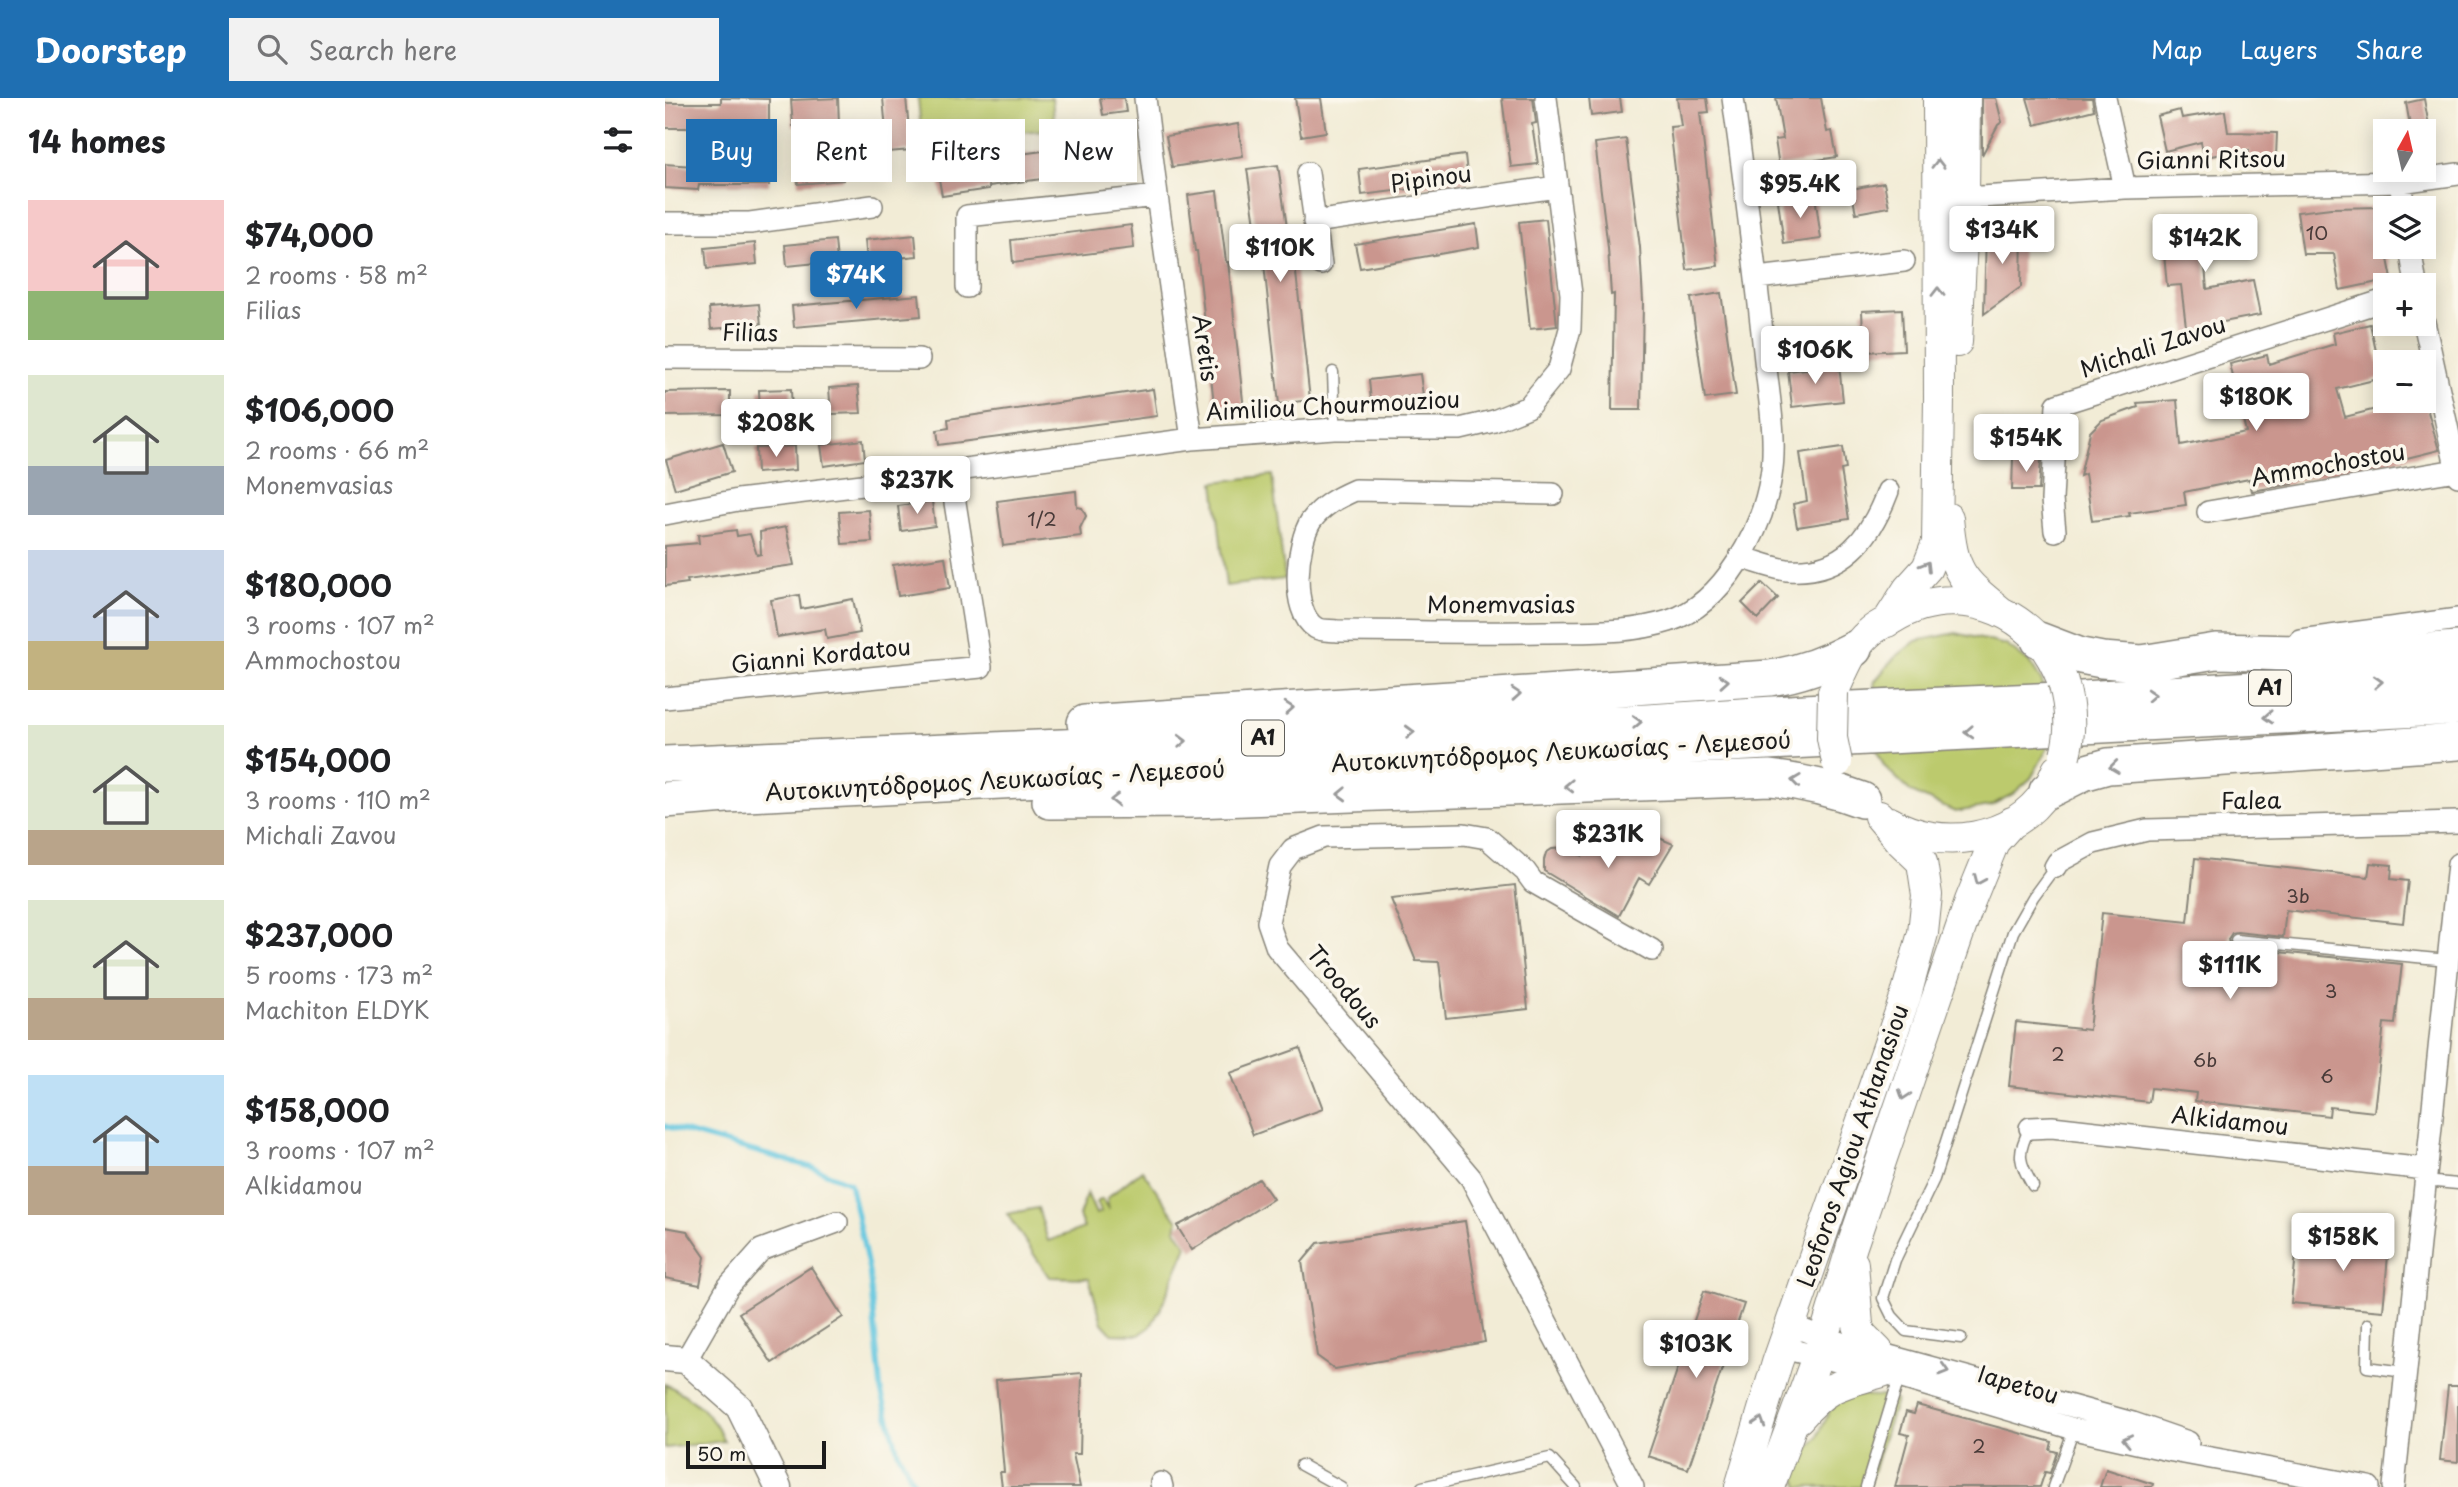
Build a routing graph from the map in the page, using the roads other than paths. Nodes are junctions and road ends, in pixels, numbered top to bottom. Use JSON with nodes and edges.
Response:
{"nodes":[{"id":1,"x":1145,"y":98,"type":"edge"},
{"id":2,"x":1546,"y":98,"type":"edge"},
{"id":3,"x":1733,"y":98,"type":"edge"},
{"id":4,"x":1938,"y":98,"type":"edge"},
{"id":5,"x":1965,"y":98,"type":"edge"},
{"id":6,"x":2105,"y":98,"type":"edge"},
{"id":7,"x":1308,"y":173,"type":"dead end"},
{"id":8,"x":2458,"y":174,"type":"edge"},
{"id":9,"x":2436,"y":177,"type":"edge"},
{"id":10,"x":2400,"y":182,"type":"joint"},
{"id":11,"x":1556,"y":187,"type":"junction"},
{"id":12,"x":2125,"y":188,"type":"junction"},
{"id":13,"x":1157,"y":196,"type":"junction"},
{"id":14,"x":2402,"y":196,"type":"edge"},
{"id":15,"x":1964,"y":198,"type":"junction"},
{"id":16,"x":872,"y":206,"type":"dead end"},
{"id":17,"x":1314,"y":222,"type":"junction"},
{"id":18,"x":665,"y":223,"type":"edge"},
{"id":19,"x":1904,"y":261,"type":"dead end"},
{"id":20,"x":1321,"y":264,"type":"dead end"},
{"id":21,"x":1757,"y":278,"type":"junction"},
{"id":22,"x":967,"y":287,"type":"dead end"},
{"id":23,"x":2373,"y":304,"type":"edge"},
{"id":24,"x":2427,"y":336,"type":"edge"},
{"id":25,"x":665,"y":358,"type":"edge"},
{"id":26,"x":919,"y":359,"type":"dead end"},
{"id":27,"x":1333,"y":372,"type":"dead end"},
{"id":28,"x":1335,"y":429,"type":"junction"},
{"id":29,"x":1192,"y":439,"type":"junction"},
{"id":30,"x":950,"y":471,"type":"junction"},
{"id":31,"x":2457,"y":473,"type":"edge"},
{"id":32,"x":1888,"y":491,"type":"dead end"},
{"id":33,"x":1553,"y":494,"type":"dead end"},
{"id":34,"x":2208,"y":512,"type":"dead end"},
{"id":35,"x":665,"y":514,"type":"edge"},
{"id":36,"x":2055,"y":531,"type":"dead end"},
{"id":37,"x":1740,"y":557,"type":"junction"},
{"id":38,"x":2001,"y":612,"type":"junction"},
{"id":39,"x":2458,"y":620,"type":"edge"},
{"id":40,"x":1887,"y":622,"type":"junction"},
{"id":41,"x":2039,"y":640,"type":"junction"},
{"id":42,"x":1854,"y":649,"type":"junction"},
{"id":43,"x":2458,"y":649,"type":"edge"},
{"id":44,"x":2216,"y":651,"type":"junction"},
{"id":45,"x":2458,"y":677,"type":"edge"},
{"id":46,"x":665,"y":698,"type":"edge"},
{"id":47,"x":2458,"y":707,"type":"edge"},
{"id":48,"x":2458,"y":742,"type":"edge"},
{"id":49,"x":723,"y":761,"type":"junction"},
{"id":50,"x":665,"y":764,"type":"edge"},
{"id":51,"x":2047,"y":791,"type":"junction"},
{"id":52,"x":727,"y":795,"type":"junction"},
{"id":53,"x":665,"y":800,"type":"edge"},
{"id":54,"x":1870,"y":808,"type":"junction"},
{"id":55,"x":2012,"y":822,"type":"junction"},
{"id":56,"x":2458,"y":822,"type":"edge"},
{"id":57,"x":2458,"y":864,"type":"edge"},
{"id":58,"x":2055,"y":867,"type":"joint"},
{"id":59,"x":2236,"y":940,"type":"dead end"},
{"id":60,"x":1652,"y":950,"type":"dead end"},
{"id":61,"x":2448,"y":961,"type":"junction"},
{"id":62,"x":2030,"y":1128,"type":"joint"},
{"id":63,"x":2425,"y":1175,"type":"junction"},
{"id":64,"x":2458,"y":1184,"type":"edge"},
{"id":65,"x":2033,"y":1186,"type":"dead end"},
{"id":66,"x":837,"y":1222,"type":"dead end"},
{"id":67,"x":1852,"y":1246,"type":"junction"},
{"id":68,"x":2368,"y":1324,"type":"dead end"},
{"id":69,"x":1786,"y":1337,"type":"junction"},
{"id":70,"x":1961,"y":1338,"type":"dead end"},
{"id":71,"x":1820,"y":1348,"type":"junction"},
{"id":72,"x":675,"y":1359,"type":"edge"},
{"id":73,"x":1886,"y":1367,"type":"junction"},
{"id":74,"x":2405,"y":1372,"type":"junction"},
{"id":75,"x":1793,"y":1425,"type":"junction"},
{"id":76,"x":2074,"y":1429,"type":"junction"},
{"id":77,"x":2242,"y":1462,"type":"junction"},
{"id":78,"x":1301,"y":1465,"type":"dead end"},
{"id":79,"x":778,"y":1487,"type":"edge"},
{"id":80,"x":1341,"y":1487,"type":"edge"},
{"id":81,"x":1422,"y":1487,"type":"edge"},
{"id":82,"x":1576,"y":1487,"type":"edge"},
{"id":83,"x":1633,"y":1487,"type":"edge"},
{"id":84,"x":1740,"y":1487,"type":"edge"},
{"id":85,"x":1769,"y":1487,"type":"edge"},
{"id":86,"x":1866,"y":1487,"type":"edge"},
{"id":87,"x":2053,"y":1487,"type":"edge"},
{"id":88,"x":2369,"y":1487,"type":"edge"},
{"id":89,"x":2394,"y":1487,"type":"edge"}],
"edges":[{"from":1,"to":13,"type":"street","name":"Aretis"},
{"from":2,"to":11,"type":"street","name":"Aimiliou Chourmouziou"},
{"from":3,"to":21,"type":"street","name":"Monemvasias"},
{"from":40,"to":4,"type":"main road","one_way":true},
{"from":5,"to":15,"type":"main road"},
{"from":6,"to":12,"type":"street"},
{"from":7,"to":17,"type":"street"},
{"from":8,"to":9,"type":"street","name":"Gianni Ritsou"},
{"from":10,"to":12,"type":"street","name":"Gianni Ritsou"},
{"from":10,"to":14,"type":"street"},
{"from":11,"to":17,"type":"street","name":"Pipinou"},
{"from":11,"to":28,"type":"street","name":"Aimiliou Chourmouziou"},
{"from":12,"to":15,"type":"street","name":"Gianni Ritsou"},
{"from":13,"to":22,"type":"street"},
{"from":13,"to":29,"type":"street","name":"Aretis"},
{"from":15,"to":38,"type":"main road"},
{"from":16,"to":18,"type":"street"},
{"from":17,"to":20,"type":"street"},
{"from":19,"to":21,"type":"street"},
{"from":21,"to":37,"type":"street","name":"Monemvasias"},
{"from":23,"to":36,"type":"street","name":"Michali Zavou"},
{"from":24,"to":31,"type":"street"},
{"from":25,"to":26,"type":"street","name":"Filias"},
{"from":27,"to":28,"type":"lane"},
{"from":28,"to":29,"type":"street","name":"Aimiliou Chourmouziou"},
{"from":29,"to":30,"type":"street","name":"Aimiliou Chourmouziou"},
{"from":30,"to":35,"type":"street","name":"Aimiliou Chourmouziou"},
{"from":30,"to":46,"type":"street","name":"Gianni Kordatou"},
{"from":31,"to":34,"type":"street","name":"Ammochostou"},
{"from":32,"to":37,"type":"street"},
{"from":33,"to":37,"type":"street","name":"Monemvasias"},
{"from":38,"to":40,"type":"main road"},
{"from":38,"to":41,"type":"main road"},
{"from":39,"to":44,"type":"street"},
{"from":40,"to":42,"type":"main road"},
{"from":41,"to":44,"type":"highway"},
{"from":41,"to":51,"type":"main road","bridge":true},
{"from":49,"to":42,"type":"highway","one_way":true},
{"from":42,"to":54,"type":"main road","bridge":true},
{"from":43,"to":44,"type":"highway"},
{"from":49,"to":45,"type":"highway","name":"Αυτοκινητόδρομος Λευκωσίας - Λεμεσού","number":"A1","one_way":true},
{"from":47,"to":52,"type":"highway","name":"Αυτοκινητόδρομος Λευκωσίας - Λεμεσού","number":"A1","one_way":true},
{"from":48,"to":51,"type":"highway","one_way":true},
{"from":49,"to":50,"type":"highway","name":"Αυτοκινητόδρομος Λευκωσίας - Λεμεσού","number":"A1"},
{"from":51,"to":55,"type":"main road"},
{"from":52,"to":53,"type":"highway","name":"Αυτοκινητόδρομος Λευκωσίας - Λεμεσού","number":"A1"},
{"from":54,"to":52,"type":"highway","one_way":true},
{"from":54,"to":55,"type":"main road"},
{"from":54,"to":69,"type":"main road","name":"Leoforos Agiou Athanasiou"},
{"from":55,"to":67,"type":"main road","name":"Leoforos Agiou Athanasiou","one_way":true},
{"from":56,"to":58,"type":"street","name":"Falea"},
{"from":57,"to":61,"type":"street"},
{"from":58,"to":70,"type":"lane"},
{"from":59,"to":61,"type":"lane"},
{"from":60,"to":83,"type":"street","name":"Troodous"},
{"from":61,"to":63,"type":"street"},
{"from":62,"to":63,"type":"street","name":"Alkidamou"},
{"from":62,"to":65,"type":"lane"},
{"from":63,"to":64,"type":"lane"},
{"from":63,"to":74,"type":"street"},
{"from":66,"to":72,"type":"street"},
{"from":67,"to":71,"type":"main road","name":"Leoforos Agiou Athanasiou"},
{"from":67,"to":73,"type":"main road"},
{"from":68,"to":74,"type":"lane"},
{"from":69,"to":71,"type":"street","name":"Iapetou"},
{"from":84,"to":69,"type":"main road","name":"Leoforos Agiou Athanasiou","one_way":true},
{"from":71,"to":73,"type":"street","name":"Iapetou"},
{"from":71,"to":75,"type":"main road","name":"Leoforos Agiou Athanasiou"},
{"from":72,"to":79,"type":"street"},
{"from":73,"to":75,"type":"main road"},
{"from":73,"to":76,"type":"street","name":"Iapetou"},
{"from":73,"to":77,"type":"street","name":"Iapetou","one_way":true},
{"from":73,"to":86,"type":"lane"},
{"from":74,"to":89,"type":"street"},
{"from":75,"to":85,"type":"main road","name":"Leoforos Agiou Athanasiou"},
{"from":77,"to":76,"type":"street","name":"Iapetou","one_way":true},
{"from":76,"to":87,"type":"lane"},
{"from":77,"to":88,"type":"street","name":"Iapetou"},
{"from":78,"to":80,"type":"lane"},
{"from":81,"to":82,"type":"lane"}]}
